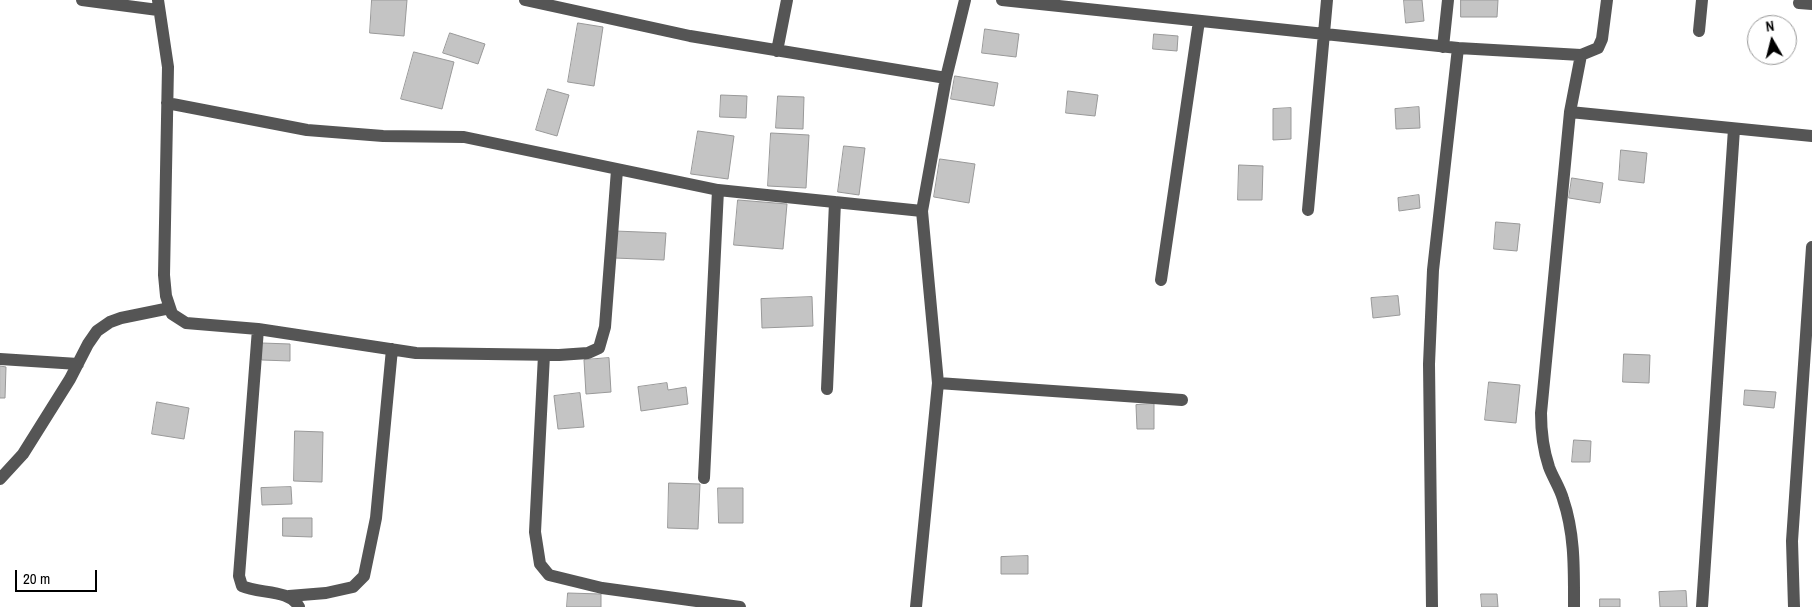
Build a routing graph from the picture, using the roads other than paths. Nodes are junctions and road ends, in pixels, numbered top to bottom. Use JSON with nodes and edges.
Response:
{"nodes":[{"id":1,"x":82,"y":0,"type":"edge"},
{"id":2,"x":524,"y":0,"type":"edge"},
{"id":3,"x":787,"y":0,"type":"edge"},
{"id":4,"x":965,"y":0,"type":"edge"},
{"id":5,"x":1002,"y":0,"type":"edge"},
{"id":6,"x":1327,"y":0,"type":"edge"},
{"id":7,"x":1448,"y":0,"type":"edge"},
{"id":8,"x":1607,"y":0,"type":"edge"},
{"id":9,"x":1702,"y":0,"type":"edge"},
{"id":10,"x":1799,"y":3,"type":"dead end"},
{"id":11,"x":1812,"y":4,"type":"edge"},
{"id":12,"x":158,"y":5,"type":"edge"},
{"id":13,"x":1199,"y":21,"type":"junction"},
{"id":14,"x":1699,"y":31,"type":"dead end"},
{"id":15,"x":1323,"y":34,"type":"junction"},
{"id":16,"x":1443,"y":47,"type":"junction"},
{"id":17,"x":1458,"y":48,"type":"junction"},
{"id":18,"x":777,"y":50,"type":"junction"},
{"id":19,"x":1581,"y":55,"type":"junction"},
{"id":20,"x":946,"y":78,"type":"junction"},
{"id":21,"x":167,"y":103,"type":"junction"},
{"id":22,"x":1570,"y":112,"type":"junction"},
{"id":23,"x":1734,"y":129,"type":"junction"},
{"id":24,"x":1812,"y":136,"type":"edge"},
{"id":25,"x":617,"y":170,"type":"junction"},
{"id":26,"x":718,"y":190,"type":"junction"},
{"id":27,"x":835,"y":202,"type":"junction"},
{"id":28,"x":1308,"y":210,"type":"dead end"},
{"id":29,"x":922,"y":211,"type":"junction"},
{"id":30,"x":1812,"y":247,"type":"edge"},
{"id":31,"x":1160,"y":280,"type":"dead end"},
{"id":32,"x":1810,"y":302,"type":"edge"},
{"id":33,"x":170,"y":308,"type":"junction"},
{"id":34,"x":258,"y":329,"type":"junction"},
{"id":35,"x":392,"y":349,"type":"junction"},
{"id":36,"x":544,"y":354,"type":"junction"},
{"id":37,"x":0,"y":359,"type":"edge"},
{"id":38,"x":78,"y":364,"type":"junction"},
{"id":39,"x":938,"y":382,"type":"junction"},
{"id":40,"x":827,"y":389,"type":"dead end"},
{"id":41,"x":1182,"y":400,"type":"dead end"},
{"id":42,"x":704,"y":478,"type":"dead end"},
{"id":43,"x":0,"y":479,"type":"edge"},
{"id":44,"x":289,"y":596,"type":"junction"},
{"id":45,"x":298,"y":607,"type":"edge"},
{"id":46,"x":740,"y":607,"type":"edge"},
{"id":47,"x":916,"y":607,"type":"edge"},
{"id":48,"x":1432,"y":607,"type":"edge"},
{"id":49,"x":1574,"y":607,"type":"edge"},
{"id":50,"x":1702,"y":607,"type":"edge"},
{"id":51,"x":1794,"y":607,"type":"edge"}],
"edges":[{"from":1,"to":12,"type":"street"},
{"from":2,"to":18,"type":"street"},
{"from":3,"to":18,"type":"street"},
{"from":4,"to":20,"type":"street"},
{"from":5,"to":13,"type":"street"},
{"from":6,"to":15,"type":"street"},
{"from":7,"to":16,"type":"street"},
{"from":8,"to":19,"type":"street"},
{"from":9,"to":14,"type":"street"},
{"from":10,"to":11,"type":"street"},
{"from":12,"to":21,"type":"street"},
{"from":13,"to":15,"type":"street"},
{"from":13,"to":31,"type":"street"},
{"from":15,"to":16,"type":"street"},
{"from":15,"to":28,"type":"street"},
{"from":16,"to":17,"type":"street"},
{"from":17,"to":19,"type":"street"},
{"from":17,"to":48,"type":"street"},
{"from":18,"to":20,"type":"street"},
{"from":19,"to":22,"type":"street"},
{"from":20,"to":29,"type":"street"},
{"from":21,"to":25,"type":"street"},
{"from":21,"to":33,"type":"street"},
{"from":22,"to":23,"type":"street"},
{"from":22,"to":49,"type":"street"},
{"from":23,"to":24,"type":"street"},
{"from":23,"to":50,"type":"street"},
{"from":25,"to":26,"type":"street"},
{"from":25,"to":36,"type":"street"},
{"from":26,"to":27,"type":"street"},
{"from":26,"to":42,"type":"street"},
{"from":27,"to":29,"type":"street"},
{"from":27,"to":40,"type":"street"},
{"from":29,"to":39,"type":"street"},
{"from":30,"to":32,"type":"street"},
{"from":32,"to":51,"type":"street"},
{"from":33,"to":34,"type":"street"},
{"from":33,"to":38,"type":"street"},
{"from":34,"to":35,"type":"street"},
{"from":34,"to":44,"type":"street"},
{"from":35,"to":36,"type":"street"},
{"from":35,"to":44,"type":"street"},
{"from":36,"to":46,"type":"street"},
{"from":37,"to":38,"type":"street"},
{"from":38,"to":43,"type":"street"},
{"from":39,"to":41,"type":"street"},
{"from":39,"to":47,"type":"street"},
{"from":44,"to":45,"type":"street"}]}
